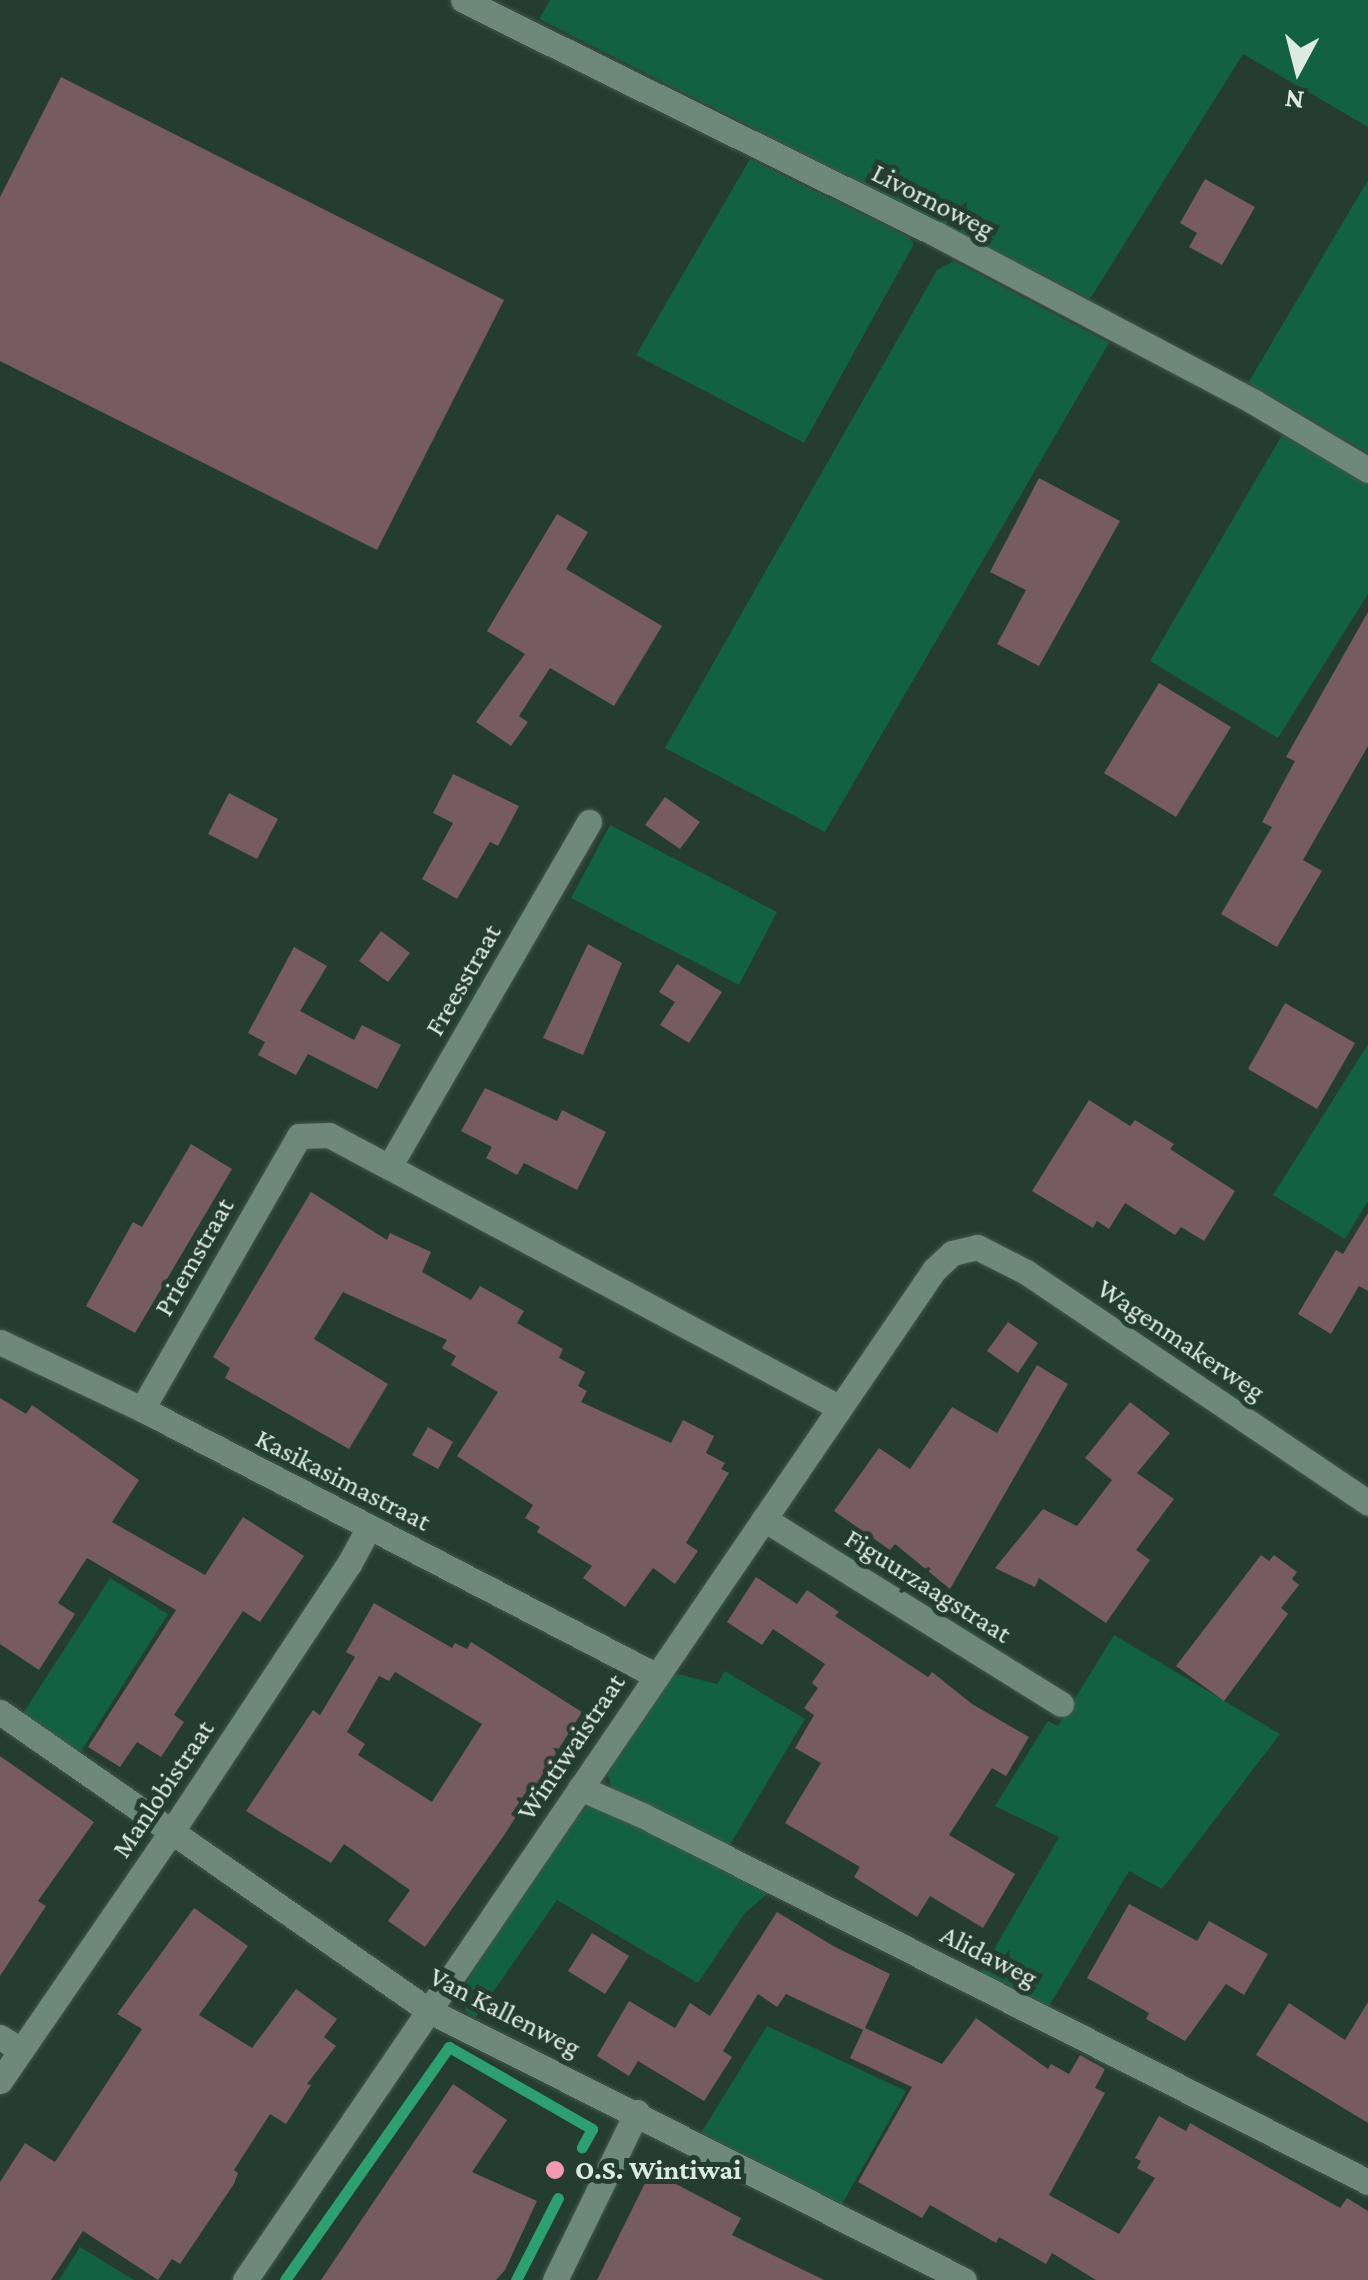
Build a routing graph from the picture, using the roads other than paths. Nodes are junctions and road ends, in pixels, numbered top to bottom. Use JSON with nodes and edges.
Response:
{"nodes":[{"id":1,"x":463,"y":0,"type":"edge"},
{"id":2,"x":1368,"y":470,"type":"edge"},
{"id":3,"x":589,"y":822,"type":"dead end"},
{"id":4,"x":389,"y":1167,"type":"junction"},
{"id":5,"x":952,"y":1253,"type":"joint"},
{"id":6,"x":0,"y":1342,"type":"edge"},
{"id":7,"x":840,"y":1408,"type":"junction"},
{"id":8,"x":142,"y":1409,"type":"junction"},
{"id":9,"x":1368,"y":1504,"type":"edge"},
{"id":10,"x":764,"y":1520,"type":"junction"},
{"id":11,"x":369,"y":1527,"type":"junction"},
{"id":12,"x":657,"y":1676,"type":"junction"},
{"id":13,"x":1061,"y":1704,"type":"dead end"},
{"id":14,"x":0,"y":1712,"type":"edge"},
{"id":15,"x":580,"y":1788,"type":"junction"},
{"id":16,"x":172,"y":1831,"type":"junction"},
{"id":17,"x":428,"y":2010,"type":"junction"},
{"id":18,"x":10,"y":2044,"type":"edge"},
{"id":19,"x":0,"y":2081,"type":"edge"},
{"id":20,"x":637,"y":2112,"type":"junction"},
{"id":21,"x":1368,"y":2182,"type":"edge"},
{"id":22,"x":918,"y":2256,"type":"junction"},
{"id":23,"x":245,"y":2280,"type":"edge"},
{"id":24,"x":554,"y":2280,"type":"edge"},
{"id":25,"x":907,"y":2280,"type":"edge"},
{"id":26,"x":964,"y":2280,"type":"edge"}],
"edges":[{"from":1,"to":2,"type":"street","name":"Livornoweg"},
{"from":3,"to":4,"type":"street","name":"Freesstraat"},
{"from":4,"to":7,"type":"street"},
{"from":4,"to":8,"type":"street","name":"Priemstraat"},
{"from":5,"to":7,"type":"street","name":"Wintiwaistraat"},
{"from":5,"to":9,"type":"street","name":"Wagenmakerweg"},
{"from":6,"to":8,"type":"street","name":"Kasikasimastraat"},
{"from":7,"to":10,"type":"street","name":"Wintiwaistraat"},
{"from":8,"to":11,"type":"street","name":"Kasikasimastraat"},
{"from":10,"to":12,"type":"street","name":"Wintiwaistraat"},
{"from":10,"to":13,"type":"street","name":"Figuurzaagstraat"},
{"from":11,"to":12,"type":"street","name":"Kasikasimastraat"},
{"from":11,"to":16,"type":"street","name":"Manlobistraat"},
{"from":12,"to":15,"type":"street","name":"Wintiwaistraat"},
{"from":14,"to":16,"type":"street","name":"Van Kallenweg"},
{"from":15,"to":17,"type":"street","name":"Wintiwaistraat"},
{"from":15,"to":21,"type":"street","name":"Alidaweg"},
{"from":16,"to":17,"type":"street","name":"Van Kallenweg"},
{"from":16,"to":18,"type":"street","name":"Manlobistraat"},
{"from":17,"to":20,"type":"street","name":"Van Kallenweg"},
{"from":17,"to":23,"type":"street","name":"Wintiwaistraat"},
{"from":18,"to":19,"type":"street","name":"Manlobistraat"},
{"from":20,"to":22,"type":"street","name":"Van Kallenweg"},
{"from":20,"to":24,"type":"street"},
{"from":22,"to":25,"type":"street"},
{"from":22,"to":26,"type":"street","name":"Van Kallenweg"}]}
